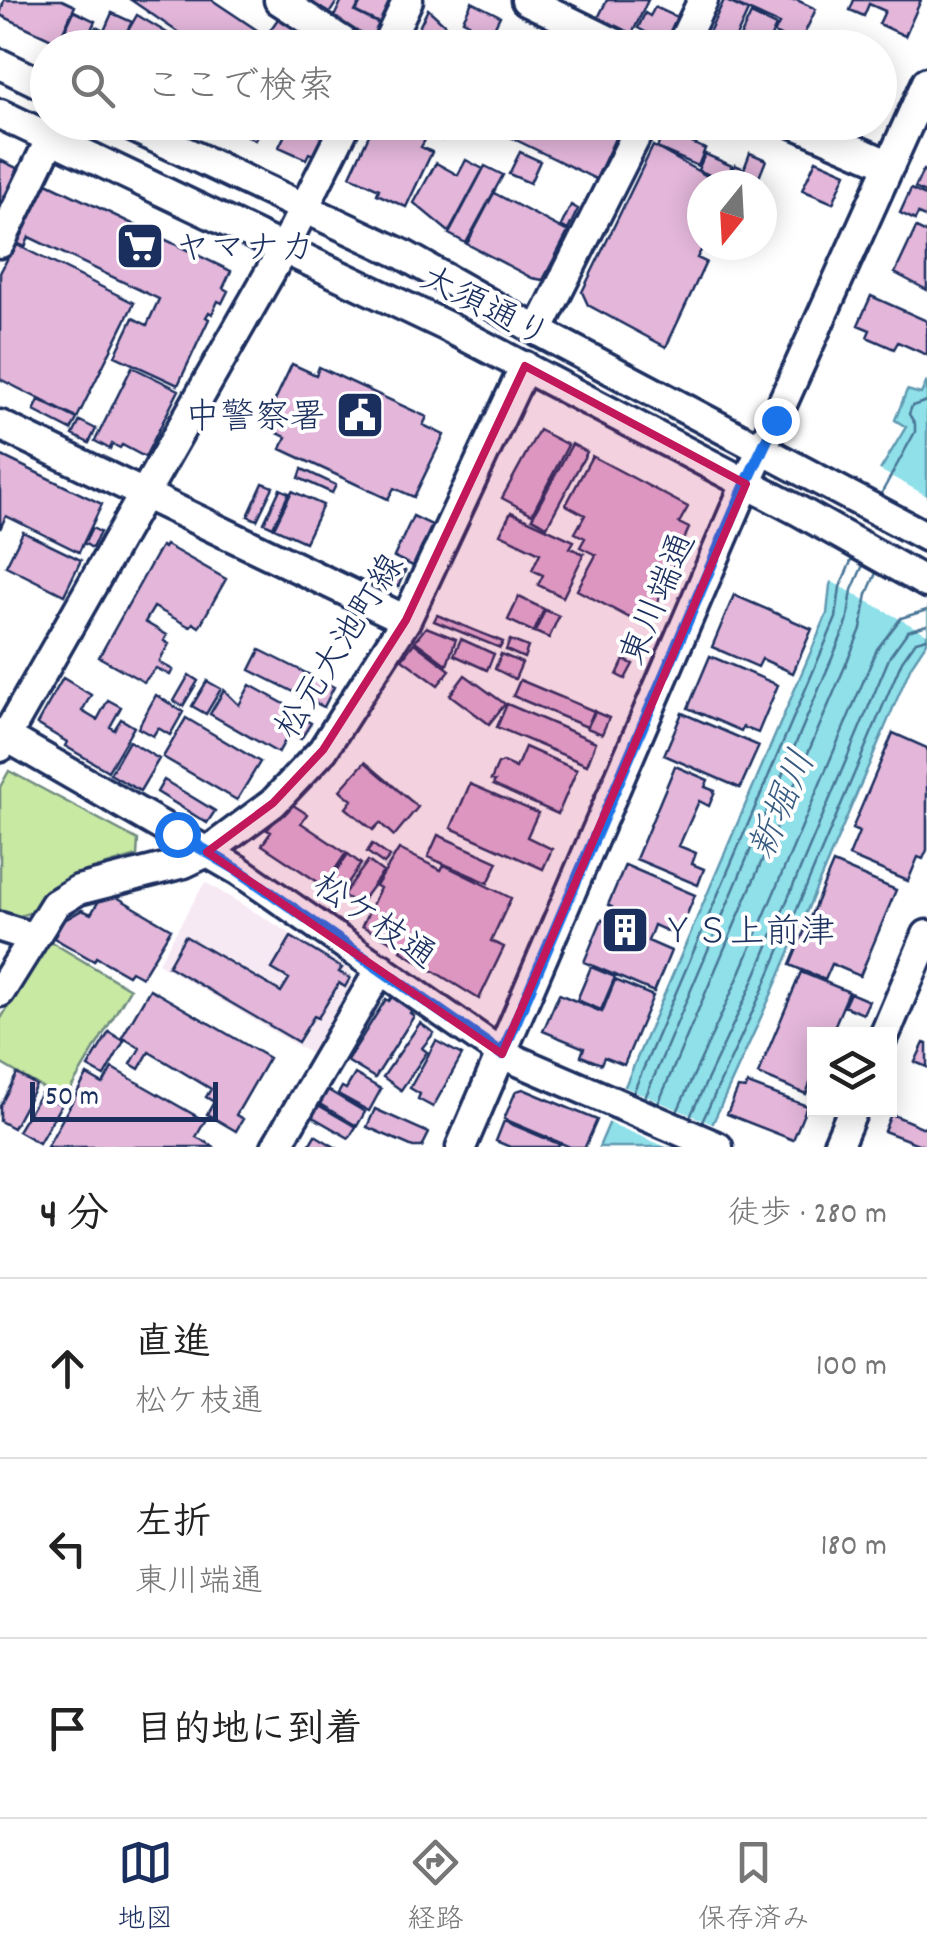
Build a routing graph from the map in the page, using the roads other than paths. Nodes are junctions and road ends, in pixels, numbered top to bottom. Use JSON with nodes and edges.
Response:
{"nodes":[{"id":1,"x":279,"y":0,"type":"edge"},
{"id":2,"x":408,"y":0,"type":"edge"},
{"id":3,"x":526,"y":0,"type":"edge"},
{"id":4,"x":703,"y":0,"type":"edge"},
{"id":5,"x":325,"y":30,"type":"edge"},
{"id":6,"x":394,"y":30,"type":"edge"},
{"id":7,"x":587,"y":30,"type":"edge"},
{"id":8,"x":689,"y":30,"type":"edge"},
{"id":9,"x":0,"y":64,"type":"edge"},
{"id":10,"x":30,"y":78,"type":"edge"},
{"id":11,"x":927,"y":82,"type":"edge"},
{"id":12,"x":0,"y":114,"type":"edge"},
{"id":13,"x":30,"y":128,"type":"edge"},
{"id":14,"x":50,"y":140,"type":"edge"},
{"id":15,"x":55,"y":140,"type":"edge"},
{"id":16,"x":160,"y":140,"type":"edge"},
{"id":17,"x":338,"y":140,"type":"edge"},
{"id":18,"x":634,"y":140,"type":"edge"},
{"id":19,"x":832,"y":140,"type":"edge"},
{"id":20,"x":890,"y":166,"type":"junction"},
{"id":21,"x":305,"y":208,"type":"junction"},
{"id":22,"x":0,"y":242,"type":"edge"},
{"id":23,"x":284,"y":248,"type":"junction"},
{"id":24,"x":538,"y":331,"type":"junction"},
{"id":25,"x":525,"y":366,"type":"junction"},
{"id":26,"x":0,"y":425,"type":"edge"},
{"id":27,"x":763,"y":449,"type":"junction"},
{"id":28,"x":746,"y":484,"type":"junction"},
{"id":29,"x":144,"y":493,"type":"junction"},
{"id":30,"x":927,"y":537,"type":"edge"},
{"id":31,"x":927,"y":583,"type":"edge"},
{"id":32,"x":406,"y":620,"type":"junction"},
{"id":33,"x":2,"y":739,"type":"edge"},
{"id":34,"x":207,"y":852,"type":"junction"},
{"id":35,"x":0,"y":927,"type":"edge"},
{"id":36,"x":32,"y":937,"type":"junction"},
{"id":37,"x":924,"y":953,"type":"edge"},
{"id":38,"x":381,"y":968,"type":"junction"},
{"id":39,"x":0,"y":992,"type":"edge"},
{"id":40,"x":888,"y":1027,"type":"edge"},
{"id":41,"x":502,"y":1054,"type":"junction"},
{"id":42,"x":850,"y":1117,"type":"edge"},
{"id":43,"x":276,"y":1147,"type":"edge"},
{"id":44,"x":461,"y":1147,"type":"edge"},
{"id":45,"x":718,"y":1147,"type":"edge"},
{"id":46,"x":837,"y":1147,"type":"edge"}],
"edges":[{"from":1,"to":5,"type":"street"},
{"from":2,"to":6,"type":"street"},
{"from":3,"to":7,"type":"street"},
{"from":4,"to":8,"type":"street"},
{"from":9,"to":10,"type":"street"},
{"from":11,"to":20,"type":"street","name":"東川端通"},
{"from":12,"to":13,"type":"street","name":"大須通り"},
{"from":14,"to":22,"type":"street"},
{"from":15,"to":23,"type":"street","name":"大須通り"},
{"from":16,"to":21,"type":"street","name":"大須通り"},
{"from":17,"to":21,"type":"street"},
{"from":18,"to":24,"type":"street"},
{"from":19,"to":20,"type":"street"},
{"from":20,"to":27,"type":"street","name":"東川端通"},
{"from":21,"to":23,"type":"street"},
{"from":21,"to":24,"type":"street","name":"大須通り"},
{"from":23,"to":25,"type":"street","name":"大須通り"},
{"from":23,"to":29,"type":"street"},
{"from":24,"to":27,"type":"street","name":"大須通り"},
{"from":25,"to":28,"type":"street","name":"大須通り"},
{"from":25,"to":32,"type":"street","name":"松元大池町線"},
{"from":26,"to":29,"type":"street"},
{"from":27,"to":28,"type":"street","name":"東川端通"},
{"from":27,"to":30,"type":"street","name":"大須通り"},
{"from":28,"to":31,"type":"street","name":"大須通り"},
{"from":28,"to":41,"type":"street","name":"東川端通"},
{"from":29,"to":32,"type":"street"},
{"from":29,"to":33,"type":"street"},
{"from":32,"to":34,"type":"street","name":"松元大池町線"},
{"from":33,"to":34,"type":"street","name":"松ケ枝通"},
{"from":34,"to":36,"type":"street","name":"松元大池町線"},
{"from":34,"to":38,"type":"street","name":"松ケ枝通"},
{"from":35,"to":36,"type":"street"},
{"from":36,"to":39,"type":"street","name":"松元大池町線"},
{"from":37,"to":40,"type":"street"},
{"from":38,"to":41,"type":"street","name":"松ケ枝通"},
{"from":38,"to":43,"type":"street"},
{"from":41,"to":44,"type":"street","name":"東川端通"},
{"from":41,"to":45,"type":"street","name":"松ケ枝通"},
{"from":42,"to":46,"type":"street"}]}
